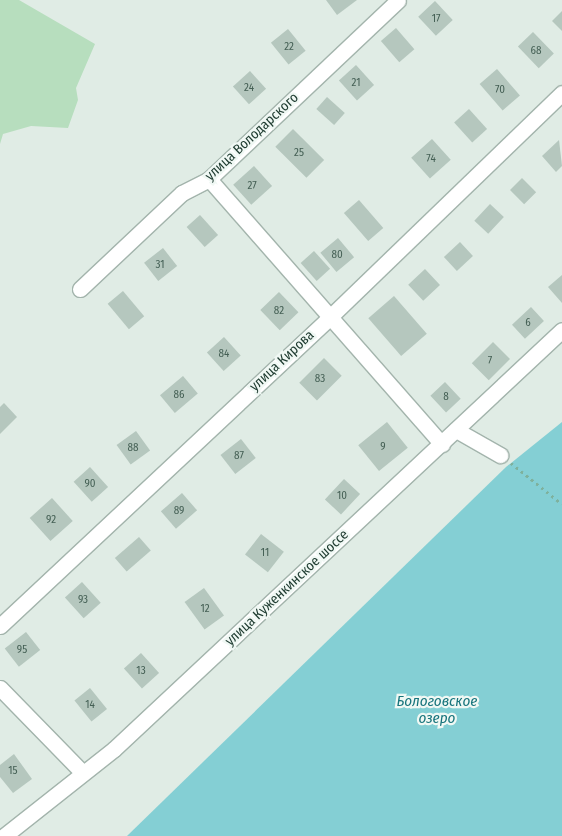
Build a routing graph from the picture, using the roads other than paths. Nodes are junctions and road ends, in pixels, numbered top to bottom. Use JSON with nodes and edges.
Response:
{"nodes":[{"id":1,"x":398,"y":0,"type":"edge"},
{"id":2,"x":562,"y":93,"type":"edge"},
{"id":3,"x":209,"y":179,"type":"junction"},
{"id":4,"x":80,"y":289,"type":"dead end"},
{"id":5,"x":331,"y":316,"type":"junction"},
{"id":6,"x":562,"y":330,"type":"edge"},
{"id":7,"x":456,"y":430,"type":"junction"},
{"id":8,"x":442,"y":444,"type":"junction"},
{"id":9,"x":500,"y":454,"type":"road end"},
{"id":10,"x":0,"y":626,"type":"edge"},
{"id":11,"x":0,"y":688,"type":"edge"},
{"id":12,"x":81,"y":771,"type":"junction"},
{"id":13,"x":4,"y":836,"type":"edge"}],
"edges":[{"from":1,"to":3,"type":"street","name":"улица Володарского"},
{"from":2,"to":5,"type":"street","name":"улица Кирова"},
{"from":3,"to":4,"type":"street","name":"улица Володарского"},
{"from":3,"to":5,"type":"street"},
{"from":5,"to":8,"type":"street"},
{"from":5,"to":10,"type":"street","name":"улица Кирова"},
{"from":6,"to":7,"type":"street","name":"улица Куженкинское шоссе"},
{"from":7,"to":8,"type":"street","name":"улица Куженкинское шоссе"},
{"from":7,"to":9,"type":"street"},
{"from":8,"to":12,"type":"street","name":"улица Куженкинское шоссе"},
{"from":11,"to":12,"type":"street"},
{"from":12,"to":13,"type":"street","name":"улица Куженкинское шоссе"}]}
